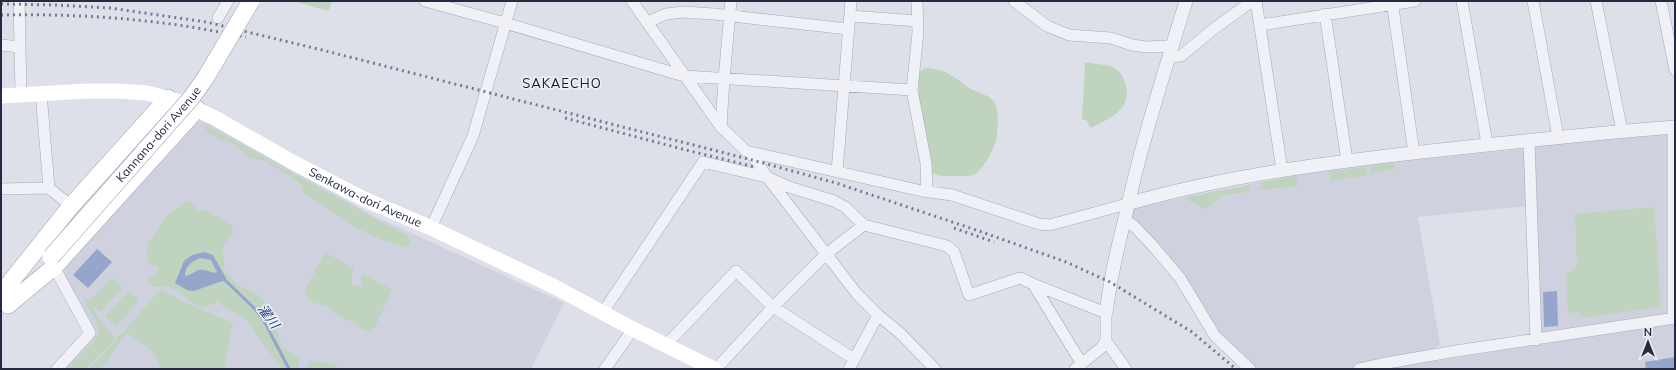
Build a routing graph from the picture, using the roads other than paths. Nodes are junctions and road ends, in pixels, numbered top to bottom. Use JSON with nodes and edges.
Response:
{"nodes":[{"id":1,"x":19,"y":1,"type":"edge"},
{"id":2,"x":228,"y":1,"type":"edge"},
{"id":3,"x":240,"y":1,"type":"edge"},
{"id":4,"x":251,"y":1,"type":"edge"},
{"id":5,"x":425,"y":1,"type":"edge"},
{"id":6,"x":512,"y":1,"type":"edge"},
{"id":7,"x":632,"y":1,"type":"edge"},
{"id":8,"x":731,"y":1,"type":"edge"},
{"id":9,"x":851,"y":1,"type":"edge"},
{"id":10,"x":917,"y":1,"type":"edge"},
{"id":11,"x":1014,"y":1,"type":"edge"},
{"id":12,"x":1186,"y":1,"type":"edge"},
{"id":13,"x":1252,"y":1,"type":"edge"},
{"id":14,"x":1256,"y":1,"type":"edge"},
{"id":15,"x":1415,"y":1,"type":"edge"},
{"id":16,"x":1462,"y":1,"type":"edge"},
{"id":17,"x":1533,"y":1,"type":"edge"},
{"id":18,"x":1596,"y":1,"type":"edge"},
{"id":19,"x":1661,"y":1,"type":"edge"},
{"id":20,"x":1392,"y":3,"type":"edge"},
{"id":21,"x":1325,"y":14,"type":"junction"},
{"id":22,"x":729,"y":15,"type":"junction"},
{"id":23,"x":850,"y":16,"type":"junction"},
{"id":24,"x":218,"y":18,"type":"dead end"},
{"id":25,"x":918,"y":21,"type":"junction"},
{"id":26,"x":648,"y":22,"type":"junction"},
{"id":27,"x":505,"y":23,"type":"junction"},
{"id":28,"x":1260,"y":25,"type":"junction"},
{"id":29,"x":848,"y":29,"type":"junction"},
{"id":30,"x":1,"y":45,"type":"edge"},
{"id":31,"x":20,"y":47,"type":"junction"},
{"id":32,"x":1170,"y":51,"type":"junction"},
{"id":33,"x":1675,"y":70,"type":"edge"},
{"id":34,"x":684,"y":76,"type":"junction"},
{"id":35,"x":724,"y":79,"type":"junction"},
{"id":36,"x":844,"y":85,"type":"junction"},
{"id":37,"x":912,"y":90,"type":"junction"},
{"id":38,"x":41,"y":93,"type":"junction"},
{"id":39,"x":21,"y":94,"type":"junction"},
{"id":40,"x":1,"y":96,"type":"edge"},
{"id":41,"x":168,"y":98,"type":"junction"},
{"id":42,"x":197,"y":109,"type":"junction"},
{"id":43,"x":721,"y":127,"type":"junction"},
{"id":44,"x":1674,"y":127,"type":"edge"},
{"id":45,"x":1622,"y":131,"type":"junction"},
{"id":46,"x":1558,"y":137,"type":"junction"},
{"id":47,"x":1529,"y":140,"type":"junction"},
{"id":48,"x":1487,"y":144,"type":"junction"},
{"id":49,"x":750,"y":152,"type":"junction"},
{"id":50,"x":1414,"y":153,"type":"junction"},
{"id":51,"x":1347,"y":161,"type":"junction"},
{"id":52,"x":1282,"y":170,"type":"junction"},
{"id":53,"x":837,"y":172,"type":"junction"},
{"id":54,"x":767,"y":177,"type":"junction"},
{"id":55,"x":49,"y":188,"type":"junction"},
{"id":56,"x":1,"y":189,"type":"edge"},
{"id":57,"x":927,"y":192,"type":"junction"},
{"id":58,"x":1674,"y":195,"type":"edge"},
{"id":59,"x":1127,"y":204,"type":"junction"},
{"id":60,"x":71,"y":206,"type":"junction"},
{"id":61,"x":1124,"y":219,"type":"junction"},
{"id":62,"x":864,"y":225,"type":"junction"},
{"id":63,"x":431,"y":228,"type":"junction"},
{"id":64,"x":826,"y":254,"type":"junction"},
{"id":65,"x":50,"y":258,"type":"junction"},
{"id":66,"x":1674,"y":261,"type":"edge"},
{"id":67,"x":1033,"y":284,"type":"junction"},
{"id":68,"x":3,"y":301,"type":"edge"},
{"id":69,"x":773,"y":306,"type":"junction"},
{"id":70,"x":603,"y":312,"type":"junction"},
{"id":71,"x":1106,"y":313,"type":"junction"},
{"id":72,"x":878,"y":315,"type":"junction"},
{"id":73,"x":1675,"y":318,"type":"edge"},
{"id":74,"x":632,"y":329,"type":"junction"},
{"id":75,"x":1106,"y":340,"type":"junction"},
{"id":76,"x":1536,"y":340,"type":"junction"},
{"id":77,"x":666,"y":345,"type":"junction"},
{"id":78,"x":851,"y":364,"type":"edge"},
{"id":79,"x":1078,"y":366,"type":"edge"},
{"id":80,"x":1383,"y":366,"type":"edge"},
{"id":81,"x":56,"y":369,"type":"edge"},
{"id":82,"x":605,"y":369,"type":"edge"},
{"id":83,"x":715,"y":369,"type":"edge"},
{"id":84,"x":935,"y":369,"type":"edge"},
{"id":85,"x":1126,"y":369,"type":"edge"},
{"id":86,"x":1250,"y":369,"type":"edge"},
{"id":87,"x":1359,"y":369,"type":"edge"}],
"edges":[{"from":1,"to":31,"type":"street"},
{"from":2,"to":24,"type":"street"},
{"from":3,"to":65,"type":"main road","name":"Kannana-dori Avenue"},
{"from":4,"to":65,"type":"main road","name":"Kannana-dori Avenue","bridge":true},
{"from":5,"to":27,"type":"street"},
{"from":6,"to":27,"type":"street"},
{"from":7,"to":26,"type":"street"},
{"from":8,"to":22,"type":"street"},
{"from":9,"to":23,"type":"street"},
{"from":10,"to":25,"type":"street"},
{"from":11,"to":32,"type":"street"},
{"from":12,"to":32,"type":"street"},
{"from":13,"to":32,"type":"street"},
{"from":14,"to":28,"type":"street"},
{"from":15,"to":20,"type":"street"},
{"from":16,"to":48,"type":"street"},
{"from":17,"to":46,"type":"street"},
{"from":18,"to":45,"type":"street"},
{"from":19,"to":33,"type":"street"},
{"from":20,"to":21,"type":"street"},
{"from":20,"to":50,"type":"street"},
{"from":21,"to":28,"type":"street"},
{"from":21,"to":51,"type":"street"},
{"from":22,"to":26,"type":"street"},
{"from":22,"to":29,"type":"street"},
{"from":22,"to":35,"type":"street"},
{"from":23,"to":25,"type":"street"},
{"from":23,"to":29,"type":"street"},
{"from":25,"to":37,"type":"street"},
{"from":26,"to":34,"type":"street"},
{"from":27,"to":34,"type":"street"},
{"from":27,"to":63,"type":"street"},
{"from":28,"to":52,"type":"street"},
{"from":29,"to":36,"type":"street"},
{"from":30,"to":31,"type":"street"},
{"from":31,"to":39,"type":"street"},
{"from":32,"to":59,"type":"street"},
{"from":34,"to":35,"type":"street"},
{"from":34,"to":43,"type":"street"},
{"from":35,"to":36,"type":"street"},
{"from":35,"to":43,"type":"street"},
{"from":36,"to":37,"type":"street"},
{"from":36,"to":53,"type":"street"},
{"from":37,"to":57,"type":"street"},
{"from":38,"to":39,"type":"main road","name":"Senkawa-dori Avenue"},
{"from":38,"to":41,"type":"main road","name":"Senkawa-dori Avenue"},
{"from":38,"to":55,"type":"street"},
{"from":39,"to":40,"type":"main road","name":"Senkawa-dori Avenue"},
{"from":41,"to":42,"type":"main road","name":"Senkawa-dori Avenue"},
{"from":41,"to":60,"type":"main road"},
{"from":42,"to":63,"type":"main road","name":"Senkawa-dori Avenue"},
{"from":42,"to":65,"type":"main road"},
{"from":43,"to":49,"type":"street"},
{"from":44,"to":45,"type":"street"},
{"from":44,"to":58,"type":"street"},
{"from":45,"to":46,"type":"street"},
{"from":46,"to":47,"type":"street"},
{"from":47,"to":48,"type":"street"},
{"from":47,"to":76,"type":"street"},
{"from":48,"to":50,"type":"street"},
{"from":49,"to":53,"type":"street"},
{"from":49,"to":54,"type":"street"},
{"from":50,"to":51,"type":"street"},
{"from":51,"to":52,"type":"street"},
{"from":52,"to":59,"type":"street"},
{"from":53,"to":57,"type":"street"},
{"from":54,"to":62,"type":"street"},
{"from":54,"to":64,"type":"street"},
{"from":54,"to":70,"type":"street"},
{"from":55,"to":56,"type":"street"},
{"from":55,"to":60,"type":"street"},
{"from":57,"to":59,"type":"street"},
{"from":58,"to":66,"type":"street"},
{"from":59,"to":61,"type":"street"},
{"from":60,"to":68,"type":"main road"},
{"from":61,"to":71,"type":"street"},
{"from":61,"to":86,"type":"street"},
{"from":62,"to":64,"type":"street"},
{"from":62,"to":67,"type":"street"},
{"from":63,"to":70,"type":"main road","name":"Senkawa-dori Avenue"},
{"from":64,"to":69,"type":"street"},
{"from":64,"to":72,"type":"street"},
{"from":65,"to":68,"type":"main road"},
{"from":65,"to":81,"type":"street"},
{"from":66,"to":73,"type":"street"},
{"from":67,"to":71,"type":"street"},
{"from":67,"to":79,"type":"street"},
{"from":69,"to":77,"type":"street"},
{"from":69,"to":78,"type":"street"},
{"from":69,"to":83,"type":"street"},
{"from":70,"to":74,"type":"main road","name":"Senkawa-dori Avenue"},
{"from":71,"to":75,"type":"street"},
{"from":72,"to":78,"type":"street"},
{"from":72,"to":84,"type":"street"},
{"from":73,"to":76,"type":"street"},
{"from":74,"to":77,"type":"main road","name":"Senkawa-dori Avenue"},
{"from":74,"to":82,"type":"street"},
{"from":75,"to":79,"type":"street"},
{"from":75,"to":85,"type":"street"},
{"from":76,"to":80,"type":"street"},
{"from":77,"to":83,"type":"main road","name":"Senkawa-dori Avenue"},
{"from":80,"to":87,"type":"street"}]}
